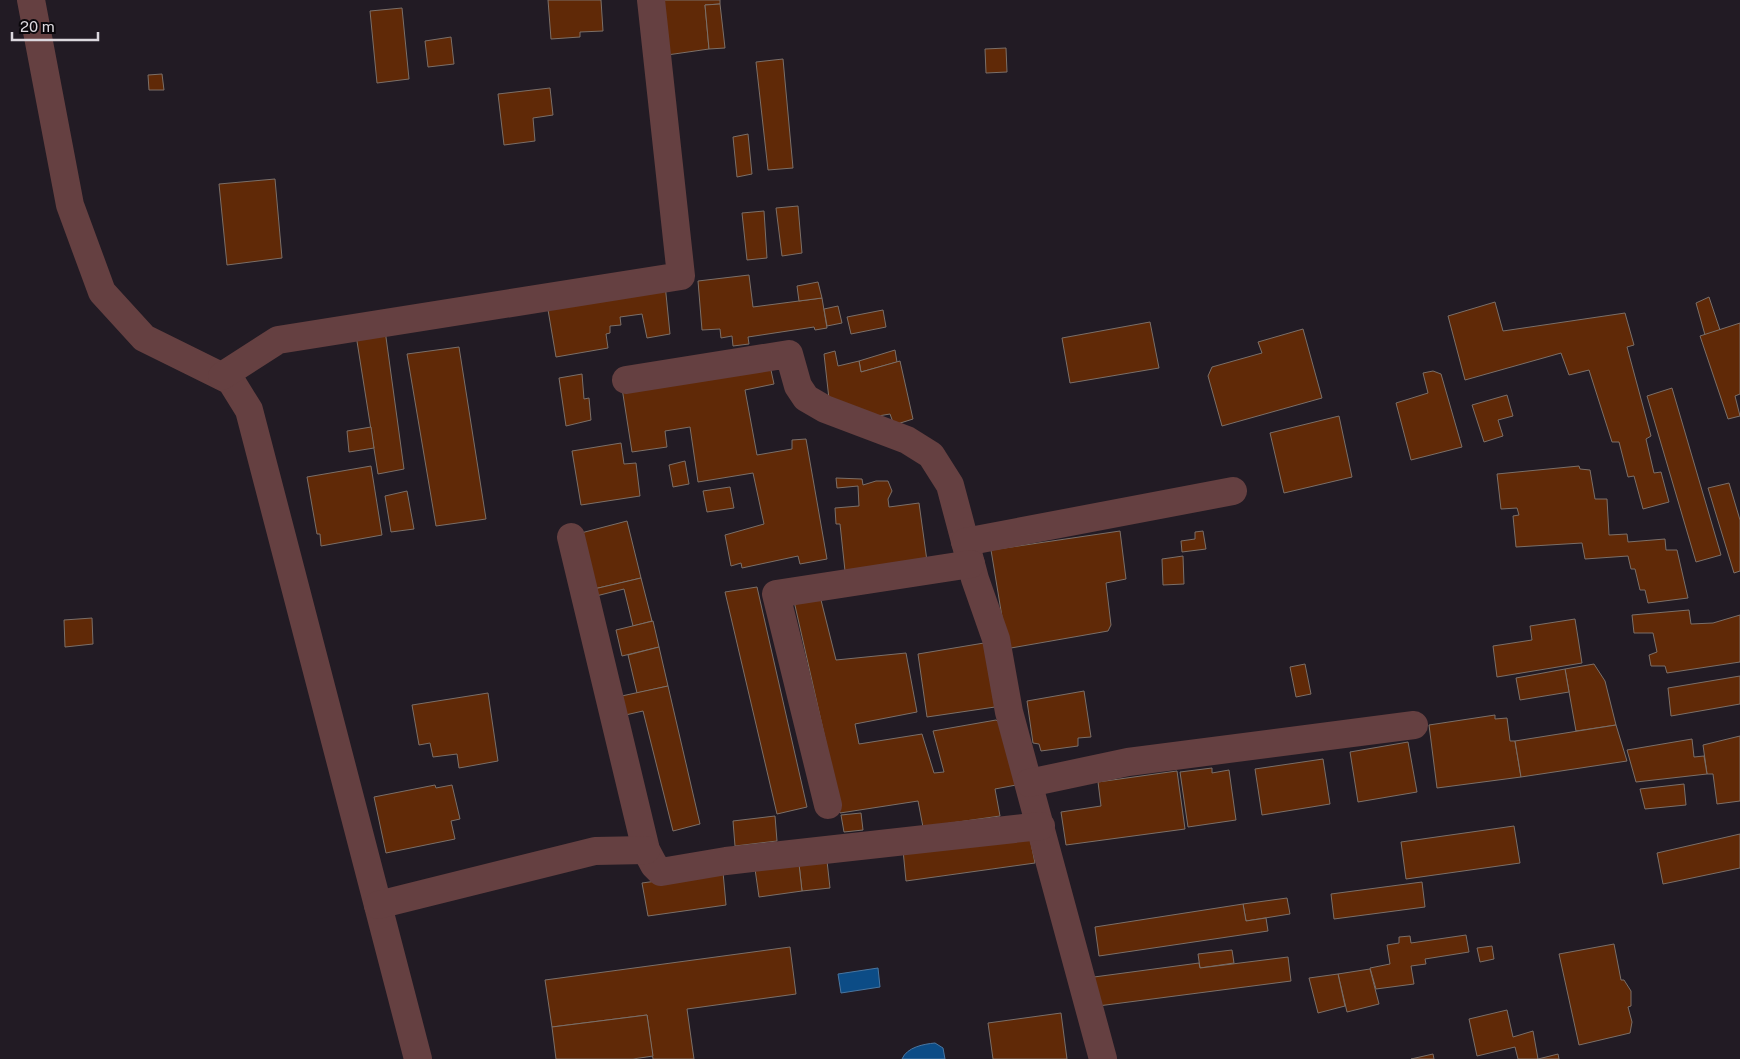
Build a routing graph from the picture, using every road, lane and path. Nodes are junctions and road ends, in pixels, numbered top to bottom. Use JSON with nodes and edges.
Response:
{"nodes":[{"id":1,"x":30,"y":0,"type":"edge"},
{"id":2,"x":651,"y":0,"type":"edge"},
{"id":3,"x":222,"y":376,"type":"junction"},
{"id":4,"x":626,"y":380,"type":"dead end"},
{"id":5,"x":1233,"y":491,"type":"dead end"},
{"id":6,"x":571,"y":537,"type":"dead end"},
{"id":7,"x":968,"y":553,"type":"junction"},
{"id":8,"x":1414,"y":725,"type":"dead end"},
{"id":9,"x":1029,"y":783,"type":"junction"},
{"id":10,"x":828,"y":805,"type":"dead end"},
{"id":11,"x":1041,"y":826,"type":"junction"},
{"id":12,"x":646,"y":850,"type":"junction"},
{"id":13,"x":378,"y":905,"type":"junction"},
{"id":14,"x":418,"y":1059,"type":"edge"},
{"id":15,"x":1103,"y":1059,"type":"edge"}],
"edges":[{"from":1,"to":3,"type":"street"},
{"from":2,"to":3,"type":"street"},
{"from":3,"to":13,"type":"street"},
{"from":4,"to":7,"type":"street"},
{"from":5,"to":7,"type":"street"},
{"from":6,"to":12,"type":"street"},
{"from":7,"to":9,"type":"street"},
{"from":7,"to":10,"type":"street"},
{"from":8,"to":9,"type":"street"},
{"from":9,"to":11,"type":"street"},
{"from":11,"to":12,"type":"street"},
{"from":11,"to":15,"type":"street"},
{"from":12,"to":13,"type":"street"},
{"from":13,"to":14,"type":"street"}]}
